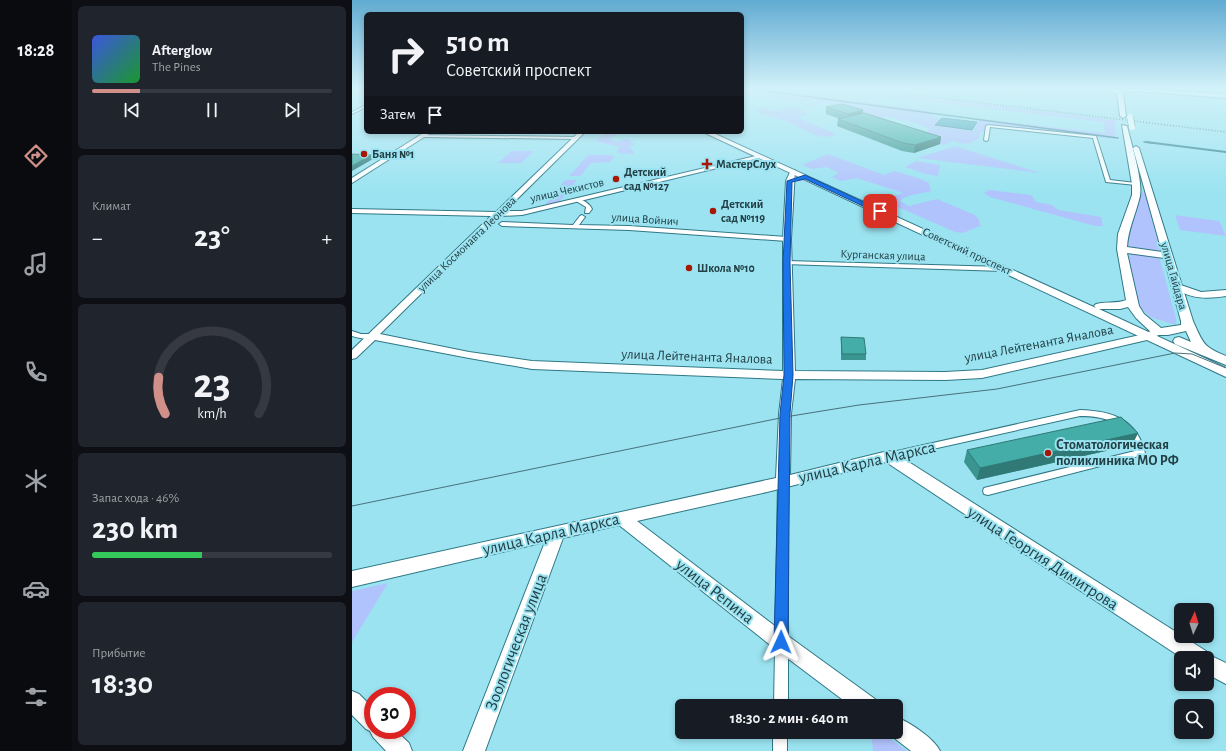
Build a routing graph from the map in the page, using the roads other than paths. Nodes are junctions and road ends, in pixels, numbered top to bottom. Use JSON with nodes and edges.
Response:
{"nodes":[{"id":1,"x":1127,"y":123,"type":"edge"},
{"id":2,"x":1129,"y":123,"type":"edge"},
{"id":3,"x":1128,"y":126,"type":"junction"},
{"id":4,"x":426,"y":134,"type":"edge"},
{"id":5,"x":710,"y":134,"type":"edge"},
{"id":6,"x":722,"y":134,"type":"edge"},
{"id":7,"x":579,"y":135,"type":"edge"},
{"id":8,"x":423,"y":136,"type":"junction"},
{"id":9,"x":986,"y":140,"type":"dead end"},
{"id":10,"x":760,"y":156,"type":"junction"},
{"id":11,"x":793,"y":171,"type":"junction"},
{"id":12,"x":805,"y":177,"type":"junction"},
{"id":13,"x":352,"y":181,"type":"edge"},
{"id":14,"x":790,"y":181,"type":"junction"},
{"id":15,"x":1136,"y":184,"type":"junction"},
{"id":16,"x":578,"y":200,"type":"junction"},
{"id":17,"x":352,"y":211,"type":"edge"},
{"id":18,"x":587,"y":212,"type":"dead end"},
{"id":19,"x":498,"y":214,"type":"junction"},
{"id":20,"x":582,"y":217,"type":"dead end"},
{"id":21,"x":502,"y":224,"type":"dead end"},
{"id":22,"x":575,"y":226,"type":"junction"},
{"id":23,"x":787,"y":239,"type":"junction"},
{"id":24,"x":1122,"y":249,"type":"junction"},
{"id":25,"x":1168,"y":256,"type":"junction"},
{"id":26,"x":786,"y":263,"type":"junction"},
{"id":27,"x":1004,"y":268,"type":"junction"},
{"id":28,"x":1178,"y":288,"type":"junction"},
{"id":29,"x":1226,"y":293,"type":"edge"},
{"id":30,"x":1131,"y":302,"type":"junction"},
{"id":31,"x":1100,"y":306,"type":"junction"},
{"id":32,"x":1187,"y":321,"type":"junction"},
{"id":33,"x":352,"y":333,"type":"edge"},
{"id":34,"x":1153,"y":334,"type":"junction"},
{"id":35,"x":372,"y":336,"type":"junction"},
{"id":36,"x":1205,"y":352,"type":"junction"},
{"id":37,"x":352,"y":356,"type":"edge"},
{"id":38,"x":1226,"y":361,"type":"edge"},
{"id":39,"x":1226,"y":373,"type":"edge"},
{"id":40,"x":789,"y":375,"type":"junction"},
{"id":41,"x":888,"y":456,"type":"junction"},
{"id":42,"x":783,"y":482,"type":"junction"},
{"id":43,"x":988,"y":491,"type":"dead end"},
{"id":44,"x":621,"y":518,"type":"junction"},
{"id":45,"x":557,"y":533,"type":"junction"},
{"id":46,"x":352,"y":579,"type":"edge"},
{"id":47,"x":781,"y":642,"type":"junction"},
{"id":48,"x":1188,"y":651,"type":"edge"},
{"id":49,"x":1214,"y":667,"type":"edge"},
{"id":50,"x":1226,"y":674,"type":"edge"},
{"id":51,"x":781,"y":699,"type":"edge"},
{"id":52,"x":858,"y":699,"type":"edge"},
{"id":53,"x":352,"y":701,"type":"edge"},
{"id":54,"x":364,"y":713,"type":"edge"},
{"id":55,"x":903,"y":732,"type":"edge"},
{"id":56,"x":389,"y":739,"type":"edge"},
{"id":57,"x":780,"y":739,"type":"edge"},
{"id":58,"x":401,"y":751,"type":"edge"},
{"id":59,"x":474,"y":751,"type":"edge"},
{"id":60,"x":780,"y":751,"type":"edge"},
{"id":61,"x":929,"y":751,"type":"edge"}],
"edges":[{"from":1,"to":3,"type":"main road","name":"улица Гайдара"},
{"from":2,"to":3,"type":"main road","name":"улица Гайдара","bridge":true},
{"from":3,"to":15,"type":"main road","name":"улица Гайдара"},
{"from":3,"to":25,"type":"main road","name":"улица Гайдара"},
{"from":4,"to":8,"type":"street"},
{"from":5,"to":10,"type":"main road","name":"Советский проспект"},
{"from":6,"to":31,"type":"main road","name":"Советский проспект"},
{"from":7,"to":8,"type":"street"},
{"from":7,"to":19,"type":"street","name":"улица Космонавта Леонова"},
{"from":8,"to":13,"type":"street"},
{"from":9,"to":15,"type":"street"},
{"from":10,"to":11,"type":"main road","name":"Советский проспект"},
{"from":10,"to":16,"type":"street","name":"улица Чекистов"},
{"from":11,"to":12,"type":"main road","name":"Советский проспект"},
{"from":11,"to":14,"type":"street"},
{"from":12,"to":14,"type":"street"},
{"from":12,"to":27,"type":"main road","name":"Советский проспект"},
{"from":14,"to":23,"type":"street"},
{"from":15,"to":24,"type":"main road","name":"улица Гайдара"},
{"from":16,"to":18,"type":"street"},
{"from":16,"to":19,"type":"street","name":"улица Чекистов"},
{"from":17,"to":19,"type":"street","name":"улица Чекистов"},
{"from":19,"to":35,"type":"street","name":"улица Космонавта Леонова"},
{"from":20,"to":22,"type":"street"},
{"from":21,"to":22,"type":"street","name":"улица Войнич"},
{"from":22,"to":23,"type":"street","name":"улица Войнич"},
{"from":23,"to":26,"type":"street"},
{"from":24,"to":25,"type":"main road"},
{"from":24,"to":30,"type":"main road","name":"улица Гайдара"},
{"from":25,"to":28,"type":"main road","name":"улица Гайдара"},
{"from":26,"to":27,"type":"street","name":"Курганская улица"},
{"from":26,"to":40,"type":"street"},
{"from":27,"to":34,"type":"main road","name":"Советский проспект"},
{"from":28,"to":29,"type":"street"},
{"from":28,"to":32,"type":"main road","name":"улица Гайдара"},
{"from":30,"to":31,"type":"main road"},
{"from":30,"to":34,"type":"main road","name":"улица Гайдара"},
{"from":31,"to":34,"type":"main road","name":"Советский проспект"},
{"from":32,"to":34,"type":"main road","name":"улица Гайдара"},
{"from":32,"to":36,"type":"main road"},
{"from":33,"to":35,"type":"street","name":"улица Лейтенанта Яналова"},
{"from":34,"to":36,"type":"main road","name":"Советский проспект"},
{"from":34,"to":39,"type":"main road","name":"Советский проспект"},
{"from":34,"to":40,"type":"street","name":"улица Лейтенанта Яналова"},
{"from":35,"to":37,"type":"street","name":"улица Космонавта Леонова"},
{"from":35,"to":40,"type":"street","name":"улица Лейтенанта Яналова"},
{"from":36,"to":38,"type":"main road","name":"Советский проспект"},
{"from":40,"to":42,"type":"street"},
{"from":41,"to":42,"type":"street","name":"улица Карла Маркса"},
{"from":41,"to":43,"type":"street","name":"улица Карла Маркса"},
{"from":41,"to":48,"type":"street","name":"улица Георгия Димитрова"},
{"from":42,"to":44,"type":"street","name":"улица Карла Маркса"},
{"from":42,"to":47,"type":"street"},
{"from":44,"to":45,"type":"street","name":"улица Карла Маркса"},
{"from":44,"to":47,"type":"street","name":"улица Репина"},
{"from":45,"to":46,"type":"street","name":"улица Карла Маркса"},
{"from":45,"to":59,"type":"street","name":"Зоологическая улица"},
{"from":47,"to":51,"type":"street"},
{"from":47,"to":52,"type":"street","name":"улица Репина"},
{"from":49,"to":50,"type":"street"},
{"from":53,"to":54,"type":"street"},
{"from":55,"to":61,"type":"street"},
{"from":56,"to":58,"type":"street"},
{"from":57,"to":60,"type":"street"}]}
